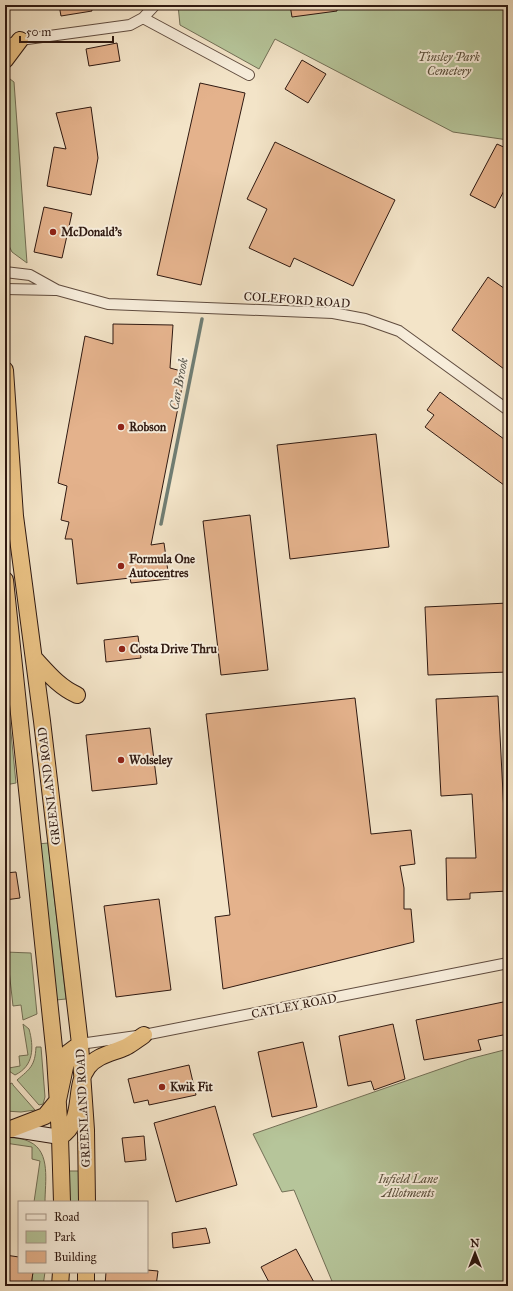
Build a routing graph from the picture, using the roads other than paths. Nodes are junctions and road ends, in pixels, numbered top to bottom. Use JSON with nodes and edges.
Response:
{"nodes":[{"id":1,"x":155,"y":5,"type":"edge"},
{"id":2,"x":143,"y":18,"type":"junction"},
{"id":3,"x":10,"y":41,"type":"edge"},
{"id":4,"x":5,"y":60,"type":"edge"},
{"id":5,"x":249,"y":75,"type":"dead end"},
{"id":6,"x":5,"y":272,"type":"edge"},
{"id":7,"x":5,"y":289,"type":"edge"},
{"id":8,"x":58,"y":290,"type":"junction"},
{"id":9,"x":5,"y":370,"type":"edge"},
{"id":10,"x":508,"y":410,"type":"edge"},
{"id":11,"x":5,"y":580,"type":"edge"},
{"id":12,"x":34,"y":658,"type":"junction"},
{"id":13,"x":78,"y":695,"type":"dead end"},
{"id":14,"x":39,"y":704,"type":"junction"},
{"id":15,"x":19,"y":716,"type":"junction"},
{"id":16,"x":42,"y":721,"type":"junction"},
{"id":17,"x":508,"y":963,"type":"edge"},
{"id":18,"x":52,"y":1027,"type":"junction"},
{"id":19,"x":144,"y":1035,"type":"junction"},
{"id":20,"x":80,"y":1044,"type":"junction"},
{"id":21,"x":83,"y":1076,"type":"junction"},
{"id":22,"x":58,"y":1100,"type":"junction"},
{"id":23,"x":8,"y":1129,"type":"edge"},
{"id":24,"x":60,"y":1137,"type":"junction"},
{"id":25,"x":87,"y":1165,"type":"junction"},
{"id":26,"x":62,"y":1201,"type":"edge"},
{"id":27,"x":87,"y":1201,"type":"edge"},
{"id":28,"x":61,"y":1273,"type":"edge"},
{"id":29,"x":86,"y":1273,"type":"edge"},
{"id":30,"x":60,"y":1286,"type":"edge"},
{"id":31,"x":86,"y":1286,"type":"edge"}],
"edges":[{"from":1,"to":2,"type":"street"},
{"from":2,"to":3,"type":"street"},
{"from":2,"to":5,"type":"street"},
{"from":3,"to":4,"type":"highway"},
{"from":6,"to":8,"type":"street","name":"COLEFORD ROAD"},
{"from":7,"to":8,"type":"street","name":"COLEFORD ROAD"},
{"from":8,"to":10,"type":"street","name":"COLEFORD ROAD"},
{"from":9,"to":12,"type":"highway","name":"GREENLAND ROAD"},
{"from":11,"to":15,"type":"highway","name":"GREENLAND ROAD"},
{"from":12,"to":13,"type":"highway"},
{"from":12,"to":14,"type":"highway","name":"GREENLAND ROAD"},
{"from":14,"to":15,"type":"highway"},
{"from":14,"to":16,"type":"highway","name":"GREENLAND ROAD"},
{"from":15,"to":16,"type":"highway"},
{"from":15,"to":18,"type":"highway","name":"GREENLAND ROAD"},
{"from":16,"to":20,"type":"highway","name":"GREENLAND ROAD"},
{"from":17,"to":19,"type":"street","name":"CATLEY ROAD"},
{"from":18,"to":20,"type":"highway"},
{"from":18,"to":22,"type":"highway","name":"GREENLAND ROAD"},
{"from":19,"to":20,"type":"street","name":"CATLEY ROAD"},
{"from":19,"to":21,"type":"highway"},
{"from":20,"to":21,"type":"highway","name":"GREENLAND ROAD"},
{"from":20,"to":22,"type":"highway"},
{"from":21,"to":24,"type":"highway"},
{"from":21,"to":25,"type":"highway","name":"GREENLAND ROAD"},
{"from":22,"to":23,"type":"highway"},
{"from":22,"to":24,"type":"highway","name":"GREENLAND ROAD"},
{"from":23,"to":24,"type":"main road"},
{"from":24,"to":25,"type":"highway"},
{"from":24,"to":26,"type":"highway","name":"GREENLAND ROAD"},
{"from":25,"to":27,"type":"highway","name":"GREENLAND ROAD"},
{"from":28,"to":30,"type":"highway"},
{"from":29,"to":31,"type":"highway"}]}
